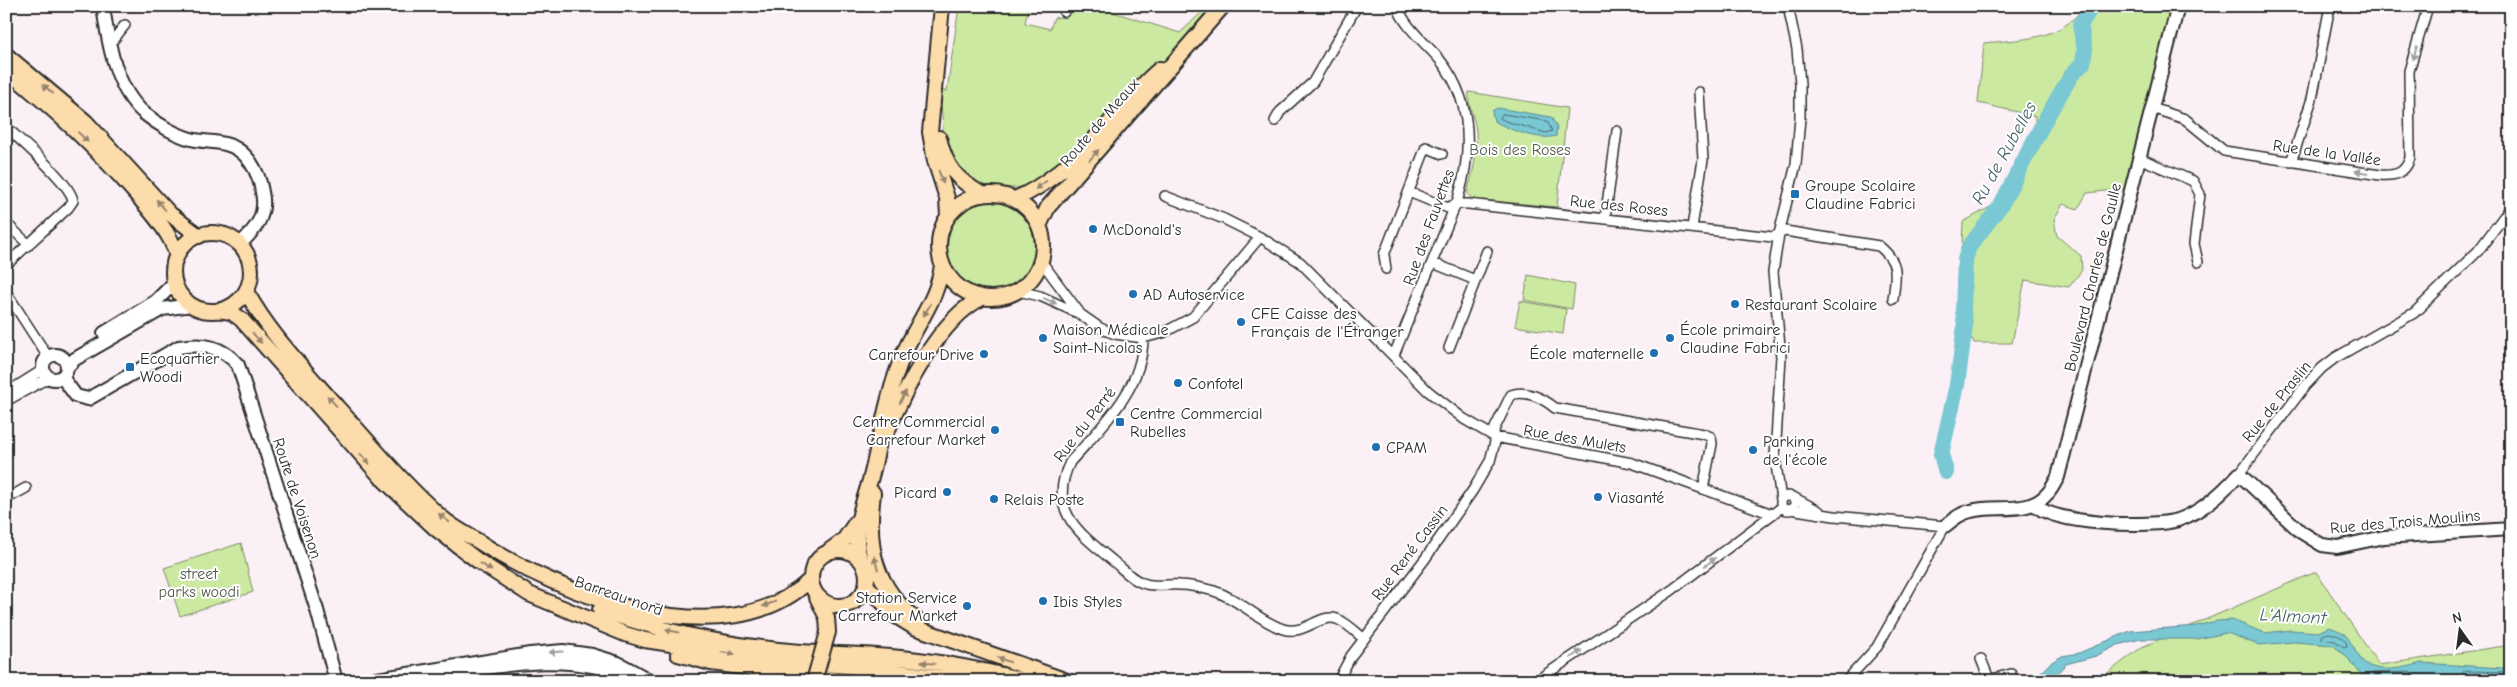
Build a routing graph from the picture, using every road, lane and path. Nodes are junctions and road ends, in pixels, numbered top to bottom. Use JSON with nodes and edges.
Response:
{"nodes":[{"id":1,"x":103,"y":6,"type":"edge"},
{"id":2,"x":942,"y":6,"type":"edge"},
{"id":3,"x":1224,"y":6,"type":"edge"},
{"id":4,"x":1357,"y":6,"type":"edge"},
{"id":5,"x":1397,"y":6,"type":"edge"},
{"id":6,"x":1788,"y":6,"type":"edge"},
{"id":7,"x":2178,"y":6,"type":"edge"},
{"id":8,"x":2330,"y":6,"type":"edge"},
{"id":9,"x":2428,"y":6,"type":"edge"},
{"id":10,"x":125,"y":25,"type":"dead end"},
{"id":11,"x":110,"y":44,"type":"junction"},
{"id":12,"x":1190,"y":44,"type":"junction"},
{"id":13,"x":6,"y":55,"type":"edge"},
{"id":14,"x":6,"y":70,"type":"edge"},
{"id":15,"x":1699,"y":92,"type":"dead end"},
{"id":16,"x":933,"y":95,"type":"junction"},
{"id":17,"x":2152,"y":108,"type":"junction"},
{"id":18,"x":1275,"y":121,"type":"dead end"},
{"id":19,"x":6,"y":127,"type":"edge"},
{"id":20,"x":1617,"y":131,"type":"dead end"},
{"id":21,"x":1442,"y":154,"type":"dead end"},
{"id":22,"x":2139,"y":158,"type":"junction"},
{"id":23,"x":2291,"y":162,"type":"junction"},
{"id":24,"x":1409,"y":192,"type":"junction"},
{"id":25,"x":983,"y":194,"type":"junction"},
{"id":26,"x":1165,"y":196,"type":"dead end"},
{"id":27,"x":1015,"y":199,"type":"junction"},
{"id":28,"x":1455,"y":204,"type":"junction"},
{"id":29,"x":2511,"y":207,"type":"edge"},
{"id":30,"x":948,"y":216,"type":"junction"},
{"id":31,"x":1605,"y":219,"type":"junction"},
{"id":32,"x":6,"y":223,"type":"edge"},
{"id":33,"x":1040,"y":226,"type":"junction"},
{"id":34,"x":1692,"y":227,"type":"junction"},
{"id":35,"x":1779,"y":234,"type":"junction"},
{"id":36,"x":199,"y":236,"type":"junction"},
{"id":37,"x":1260,"y":237,"type":"junction"},
{"id":38,"x":240,"y":244,"type":"junction"},
{"id":39,"x":29,"y":245,"type":"junction"},
{"id":40,"x":1486,"y":251,"type":"dead end"},
{"id":41,"x":177,"y":256,"type":"junction"},
{"id":42,"x":1041,"y":261,"type":"junction"},
{"id":43,"x":2198,"y":262,"type":"dead end"},
{"id":44,"x":1433,"y":263,"type":"junction"},
{"id":45,"x":6,"y":265,"type":"edge"},
{"id":46,"x":942,"y":265,"type":"junction"},
{"id":47,"x":1386,"y":268,"type":"dead end"},
{"id":48,"x":1475,"y":280,"type":"junction"},
{"id":49,"x":175,"y":282,"type":"junction"},
{"id":50,"x":246,"y":291,"type":"junction"},
{"id":51,"x":1018,"y":291,"type":"junction"},
{"id":52,"x":6,"y":292,"type":"edge"},
{"id":53,"x":982,"y":298,"type":"junction"},
{"id":54,"x":1893,"y":299,"type":"dead end"},
{"id":55,"x":192,"y":305,"type":"junction"},
{"id":56,"x":219,"y":310,"type":"junction"},
{"id":57,"x":1080,"y":314,"type":"junction"},
{"id":58,"x":1143,"y":338,"type":"junction"},
{"id":59,"x":1449,"y":348,"type":"dead end"},
{"id":60,"x":1394,"y":355,"type":"junction"},
{"id":61,"x":56,"y":367,"type":"junction"},
{"id":62,"x":6,"y":393,"type":"edge"},
{"id":63,"x":6,"y":401,"type":"edge"},
{"id":64,"x":1495,"y":437,"type":"junction"},
{"id":65,"x":876,"y":458,"type":"junction"},
{"id":66,"x":872,"y":474,"type":"junction"},
{"id":67,"x":2239,"y":474,"type":"junction"},
{"id":68,"x":1778,"y":475,"type":"junction"},
{"id":69,"x":26,"y":488,"type":"dead end"},
{"id":70,"x":1703,"y":489,"type":"junction"},
{"id":71,"x":1792,"y":497,"type":"junction"},
{"id":72,"x":6,"y":499,"type":"edge"},
{"id":73,"x":2034,"y":504,"type":"junction"},
{"id":74,"x":1785,"y":505,"type":"junction"},
{"id":75,"x":1821,"y":512,"type":"junction"},
{"id":76,"x":1772,"y":514,"type":"junction"},
{"id":77,"x":858,"y":518,"type":"junction"},
{"id":78,"x":1945,"y":526,"type":"junction"},
{"id":79,"x":2511,"y":529,"type":"edge"},
{"id":80,"x":830,"y":551,"type":"junction"},
{"id":81,"x":861,"y":561,"type":"junction"},
{"id":82,"x":514,"y":564,"type":"junction"},
{"id":83,"x":810,"y":580,"type":"junction"},
{"id":84,"x":866,"y":585,"type":"junction"},
{"id":85,"x":817,"y":596,"type":"junction"},
{"id":86,"x":849,"y":604,"type":"junction"},
{"id":87,"x":828,"y":632,"type":"junction"},
{"id":88,"x":940,"y":637,"type":"junction"},
{"id":89,"x":1364,"y":639,"type":"junction"},
{"id":90,"x":645,"y":640,"type":"junction"},
{"id":91,"x":1981,"y":659,"type":"dead end"},
{"id":92,"x":2011,"y":674,"type":"dead end"},
{"id":93,"x":1987,"y":680,"type":"edge"},
{"id":94,"x":336,"y":681,"type":"edge"},
{"id":95,"x":365,"y":681,"type":"edge"},
{"id":96,"x":413,"y":681,"type":"edge"},
{"id":97,"x":636,"y":681,"type":"edge"},
{"id":98,"x":651,"y":681,"type":"edge"},
{"id":99,"x":814,"y":681,"type":"edge"},
{"id":100,"x":844,"y":681,"type":"edge"},
{"id":101,"x":967,"y":681,"type":"edge"},
{"id":102,"x":1028,"y":681,"type":"edge"},
{"id":103,"x":1067,"y":681,"type":"edge"},
{"id":104,"x":1338,"y":681,"type":"edge"},
{"id":105,"x":1536,"y":681,"type":"edge"},
{"id":106,"x":1846,"y":681,"type":"edge"}],
"edges":[{"from":1,"to":11,"type":"street"},
{"from":2,"to":16,"type":"main road"},
{"from":3,"to":12,"type":"main road","name":"Route de Meaux"},
{"from":4,"to":18,"type":"street"},
{"from":5,"to":28,"type":"street","name":"Rue des Fauvettes"},
{"from":6,"to":35,"type":"street"},
{"from":7,"to":17,"type":"street","name":"Boulevard Charles de Gaulle"},
{"from":8,"to":23,"type":"street"},
{"from":9,"to":23,"type":"street","name":"Rue de la Vallée","one_way":true},
{"from":10,"to":11,"type":"street"},
{"from":11,"to":38,"type":"street"},
{"from":12,"to":27,"type":"main road","name":"Route de Meaux","one_way":true},
{"from":33,"to":12,"type":"main road","name":"Route de Meaux","one_way":true},
{"from":36,"to":13,"type":"main road","one_way":true},
{"from":14,"to":41,"type":"main road","one_way":true},
{"from":15,"to":34,"type":"street"},
{"from":16,"to":25,"type":"main road"},
{"from":16,"to":30,"type":"main road","one_way":true},
{"from":17,"to":22,"type":"street","name":"Boulevard Charles de Gaulle"},
{"from":17,"to":23,"type":"street","name":"Rue de la Vallée"},
{"from":19,"to":39,"type":"street"},
{"from":20,"to":31,"type":"street"},
{"from":21,"to":24,"type":"street"},
{"from":22,"to":43,"type":"street"},
{"from":22,"to":73,"type":"street","name":"Boulevard Charles de Gaulle"},
{"from":24,"to":28,"type":"street","name":"Rue des Roses"},
{"from":24,"to":47,"type":"street"},
{"from":25,"to":27,"type":"main road"},
{"from":25,"to":30,"type":"main road"},
{"from":26,"to":37,"type":"street","name":"Rue des Mulets"},
{"from":27,"to":33,"type":"main road"},
{"from":28,"to":31,"type":"street","name":"Rue des Roses"},
{"from":28,"to":44,"type":"street","name":"Rue des Fauvettes"},
{"from":29,"to":67,"type":"street","name":"Rue de Praslin"},
{"from":30,"to":46,"type":"main road"},
{"from":31,"to":34,"type":"street","name":"Rue des Roses"},
{"from":32,"to":39,"type":"street"},
{"from":33,"to":42,"type":"main road"},
{"from":34,"to":35,"type":"street","name":"Rue des Roses"},
{"from":35,"to":54,"type":"street","name":"Rue des Roses"},
{"from":35,"to":68,"type":"street"},
{"from":36,"to":38,"type":"main road"},
{"from":36,"to":41,"type":"main road"},
{"from":37,"to":58,"type":"street"},
{"from":37,"to":60,"type":"street","name":"Rue des Mulets"},
{"from":38,"to":50,"type":"main road"},
{"from":39,"to":45,"type":"street"},
{"from":40,"to":48,"type":"street"},
{"from":41,"to":49,"type":"main road"},
{"from":42,"to":51,"type":"main road"},
{"from":42,"to":57,"type":"street"},
{"from":44,"to":48,"type":"street"},
{"from":44,"to":60,"type":"street","name":"Rue des Fauvettes"},
{"from":46,"to":53,"type":"main road"},
{"from":46,"to":65,"type":"main road","one_way":true},
{"from":48,"to":59,"type":"street"},
{"from":49,"to":55,"type":"main road"},
{"from":49,"to":61,"type":"street"},
{"from":50,"to":56,"type":"main road"},
{"from":82,"to":50,"type":"main road","one_way":true},
{"from":51,"to":53,"type":"main road"},
{"from":51,"to":57,"type":"street","one_way":true},
{"from":52,"to":61,"type":"street"},
{"from":65,"to":53,"type":"main road","one_way":true},
{"from":55,"to":56,"type":"main road"},
{"from":55,"to":61,"type":"street"},
{"from":56,"to":90,"type":"main road","one_way":true},
{"from":57,"to":58,"type":"street"},
{"from":58,"to":89,"type":"street","name":"Rue du Perré"},
{"from":60,"to":64,"type":"street","name":"Rue des Mulets"},
{"from":61,"to":62,"type":"street"},
{"from":61,"to":63,"type":"street"},
{"from":61,"to":94,"type":"street","name":"Route de Voisenon"},
{"from":64,"to":70,"type":"street","name":"Rue des Mulets"},
{"from":64,"to":70,"type":"street","name":"Rue René Cassin"},
{"from":64,"to":89,"type":"street","name":"Rue René Cassin"},
{"from":65,"to":66,"type":"main road"},
{"from":66,"to":77,"type":"main road"},
{"from":88,"to":66,"type":"main road","one_way":true},
{"from":67,"to":73,"type":"street","name":"Rue de Praslin"},
{"from":67,"to":79,"type":"street","name":"Rue des Trois Moulins"},
{"from":68,"to":71,"type":"street"},
{"from":68,"to":74,"type":"street"},
{"from":69,"to":72,"type":"street"},
{"from":70,"to":76,"type":"street","name":"Rue des Mulets"},
{"from":71,"to":74,"type":"street"},
{"from":71,"to":75,"type":"street"},
{"from":73,"to":78,"type":"street"},
{"from":74,"to":75,"type":"street"},
{"from":74,"to":76,"type":"street"},
{"from":75,"to":78,"type":"street"},
{"from":105,"to":76,"type":"street","one_way":true},
{"from":77,"to":80,"type":"main road"},
{"from":77,"to":81,"type":"main road"},
{"from":78,"to":106,"type":"street"},
{"from":80,"to":81,"type":"main road"},
{"from":80,"to":83,"type":"main road"},
{"from":81,"to":84,"type":"main road"},
{"from":83,"to":82,"type":"main road","one_way":true},
{"from":102,"to":82,"type":"main road","name":"Barreau nord","one_way":true},
{"from":83,"to":85,"type":"main road"},
{"from":84,"to":86,"type":"main road"},
{"from":84,"to":88,"type":"main road"},
{"from":85,"to":86,"type":"main road"},
{"from":85,"to":87,"type":"main road"},
{"from":86,"to":87,"type":"main road"},
{"from":87,"to":99,"type":"main road","bridge":true},
{"from":103,"to":88,"type":"main road","one_way":true},
{"from":89,"to":104,"type":"street","name":"Rue René Cassin"},
{"from":90,"to":100,"type":"main road"},
{"from":90,"to":101,"type":"main road","one_way":true},
{"from":91,"to":93,"type":"street"},
{"from":92,"to":93,"type":"street"},
{"from":98,"to":95,"type":"street","one_way":true},
{"from":96,"to":97,"type":"street"}]}
